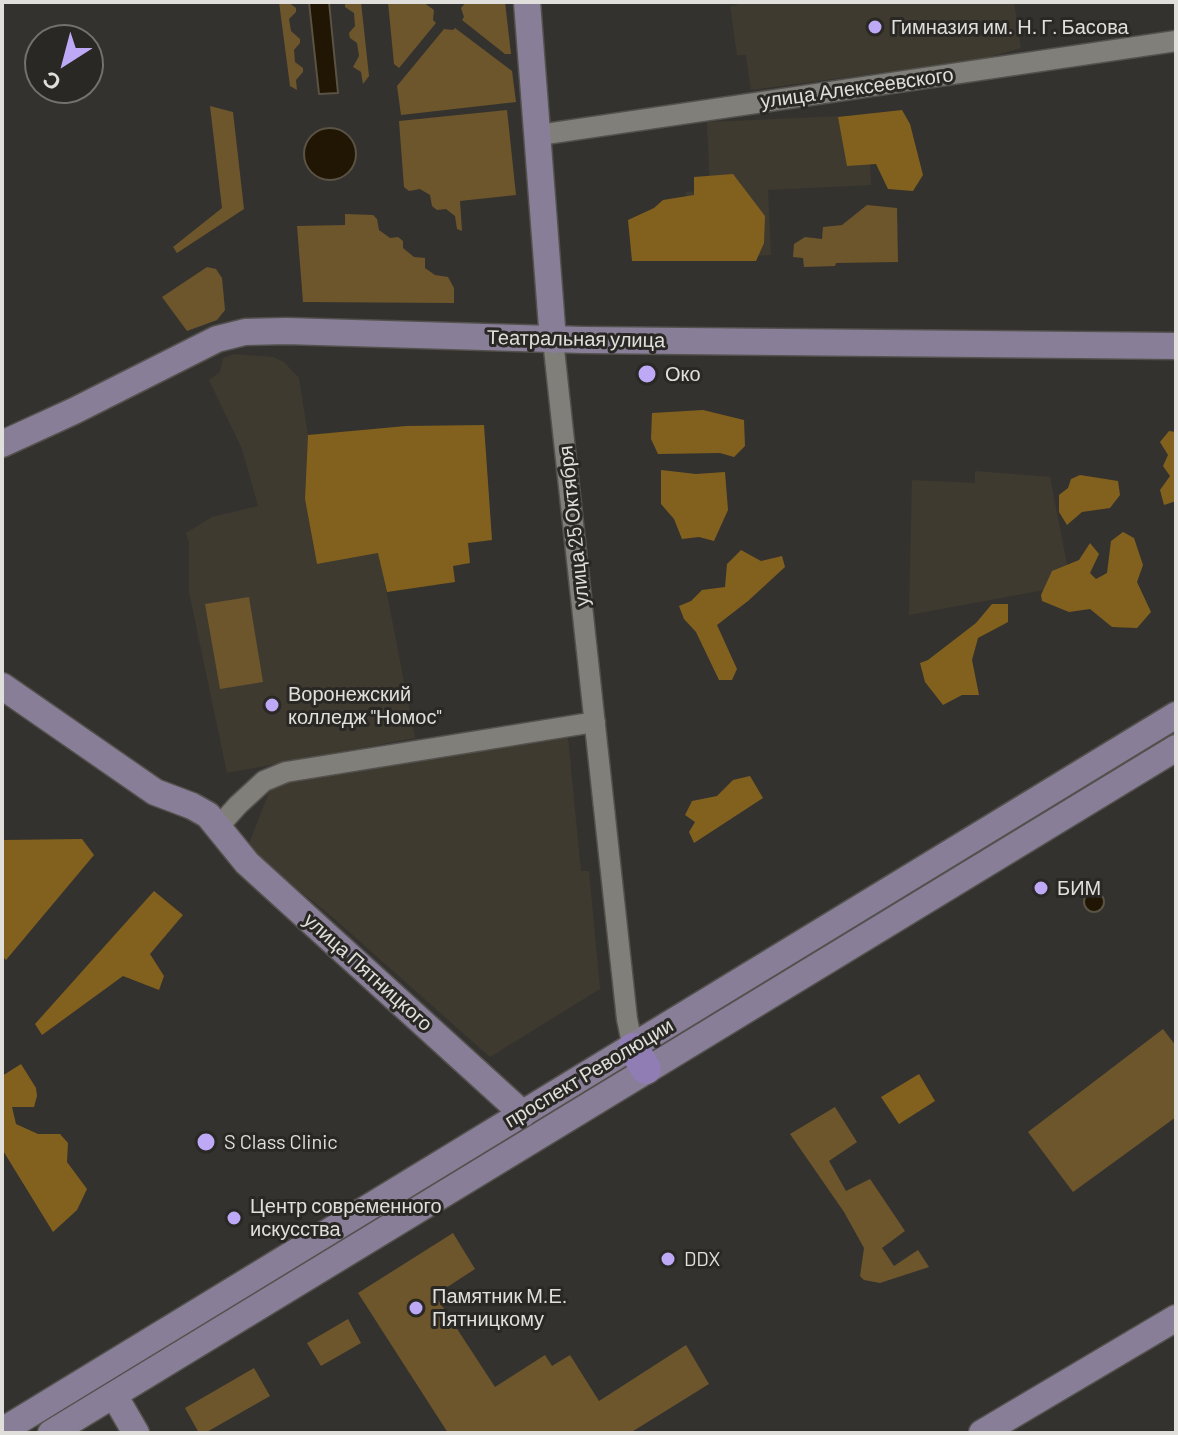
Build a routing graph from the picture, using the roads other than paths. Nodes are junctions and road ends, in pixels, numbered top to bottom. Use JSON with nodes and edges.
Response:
{"nodes":[{"id":1,"x":527,"y":2,"type":"edge"},
{"id":2,"x":1176,"y":41,"type":"edge"},
{"id":3,"x":539,"y":135,"type":"junction"},
{"id":4,"x":553,"y":340,"type":"junction"},
{"id":5,"x":1176,"y":346,"type":"edge"},
{"id":6,"x":2,"y":444,"type":"edge"},
{"id":7,"x":2,"y":686,"type":"edge"},
{"id":8,"x":1176,"y":715,"type":"edge"},
{"id":9,"x":595,"y":722,"type":"junction"},
{"id":10,"x":1176,"y":748,"type":"edge"},
{"id":11,"x":219,"y":826,"type":"junction"},
{"id":12,"x":640,"y":1058,"type":"junction"},
{"id":13,"x":523,"y":1114,"type":"junction"},
{"id":14,"x":1176,"y":1318,"type":"edge"},
{"id":15,"x":114,"y":1395,"type":"junction"},
{"id":16,"x":2,"y":1431,"type":"edge"},
{"id":17,"x":51,"y":1433,"type":"edge"},
{"id":18,"x":136,"y":1433,"type":"edge"},
{"id":19,"x":982,"y":1433,"type":"edge"}],
"edges":[{"from":1,"to":3,"type":"main road","name":"улица 25 Октября"},
{"from":2,"to":3,"type":"street","name":"улица Алексеевского"},
{"from":3,"to":4,"type":"main road","name":"улица 25 Октября"},
{"from":4,"to":5,"type":"main road","name":"Театральная улица"},
{"from":4,"to":6,"type":"main road","name":"Театральная улица"},
{"from":4,"to":9,"type":"street","name":"улица 25 Октября"},
{"from":7,"to":11,"type":"main road","name":"улица Пятницкого"},
{"from":8,"to":12,"type":"main road","name":"проспект Революции"},
{"from":9,"to":11,"type":"street"},
{"from":9,"to":12,"type":"street","name":"улица 25 Октября"},
{"from":10,"to":12,"type":"main road","name":"проспект Революции"},
{"from":11,"to":13,"type":"main road","name":"улица Пятницкого"},
{"from":12,"to":13,"type":"main road","name":"проспект Революции"},
{"from":12,"to":15,"type":"main road","name":"проспект Революции"},
{"from":13,"to":16,"type":"main road","name":"проспект Революции"},
{"from":14,"to":19,"type":"main road"},
{"from":15,"to":17,"type":"main road","name":"проспект Революции"},
{"from":15,"to":18,"type":"main road"}]}
